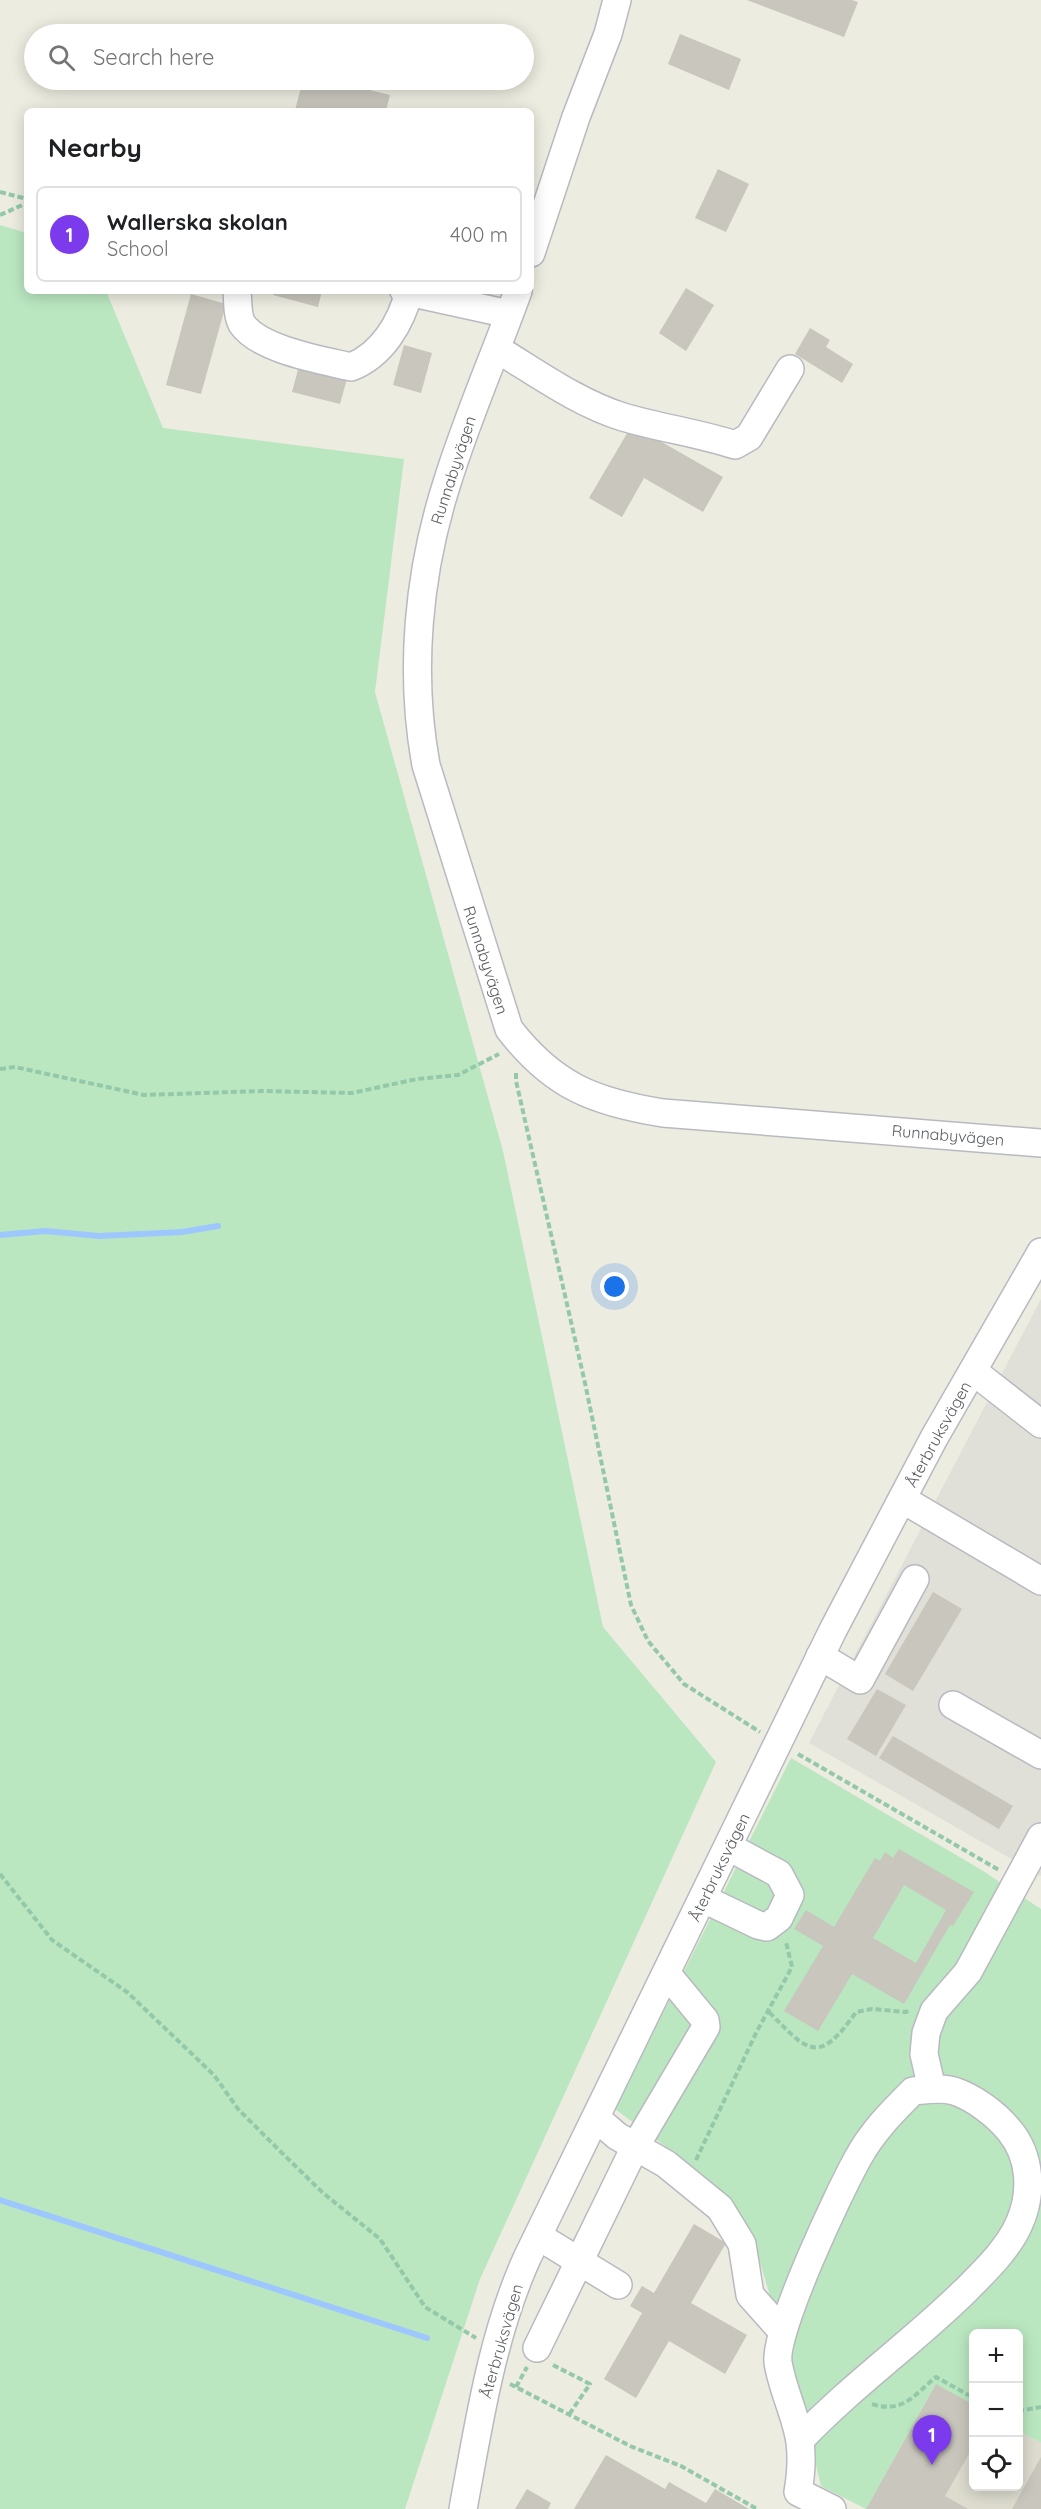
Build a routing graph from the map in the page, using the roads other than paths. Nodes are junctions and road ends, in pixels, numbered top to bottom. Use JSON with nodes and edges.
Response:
{"nodes":[{"id":1,"x":617,"y":0,"type":"edge"},
{"id":2,"x":534,"y":244,"type":"edge"},
{"id":3,"x":237,"y":294,"type":"edge"},
{"id":4,"x":407,"y":294,"type":"edge"},
{"id":5,"x":426,"y":294,"type":"edge"},
{"id":6,"x":513,"y":303,"type":"edge"},
{"id":7,"x":497,"y":349,"type":"junction"},
{"id":8,"x":790,"y":369,"type":"dead end"},
{"id":9,"x":1041,"y":1143,"type":"edge"},
{"id":10,"x":1037,"y":1269,"type":"edge"},
{"id":11,"x":973,"y":1371,"type":"junction"},
{"id":12,"x":1041,"y":1424,"type":"edge"},
{"id":13,"x":902,"y":1499,"type":"junction"},
{"id":14,"x":915,"y":1578,"type":"dead end"},
{"id":15,"x":1041,"y":1581,"type":"edge"},
{"id":16,"x":820,"y":1656,"type":"junction"},
{"id":17,"x":953,"y":1705,"type":"dead end"},
{"id":18,"x":1041,"y":1755,"type":"edge"},
{"id":19,"x":1041,"y":1837,"type":"edge"},
{"id":20,"x":729,"y":1847,"type":"junction"},
{"id":21,"x":704,"y":1899,"type":"junction"},
{"id":22,"x":667,"y":1974,"type":"junction"},
{"id":23,"x":932,"y":2089,"type":"junction"},
{"id":24,"x":596,"y":2118,"type":"junction"},
{"id":25,"x":635,"y":2147,"type":"junction"},
{"id":26,"x":538,"y":2236,"type":"junction"},
{"id":27,"x":579,"y":2261,"type":"junction"},
{"id":28,"x":618,"y":2285,"type":"dead end"},
{"id":29,"x":782,"y":2331,"type":"junction"},
{"id":30,"x":537,"y":2348,"type":"road end"},
{"id":31,"x":800,"y":2440,"type":"junction"},
{"id":32,"x":463,"y":2509,"type":"edge"},
{"id":33,"x":832,"y":2509,"type":"edge"}],
"edges":[{"from":1,"to":2,"type":"street"},
{"from":3,"to":4,"type":"street"},
{"from":5,"to":6,"type":"street"},
{"from":6,"to":7,"type":"street","name":"Runnabyvägen"},
{"from":7,"to":8,"type":"street"},
{"from":7,"to":9,"type":"street","name":"Runnabyvägen"},
{"from":10,"to":11,"type":"street","name":"Återbruksvägen"},
{"from":11,"to":12,"type":"street"},
{"from":11,"to":13,"type":"street","name":"Återbruksvägen"},
{"from":13,"to":15,"type":"street"},
{"from":13,"to":16,"type":"street","name":"Återbruksvägen"},
{"from":14,"to":16,"type":"street"},
{"from":16,"to":20,"type":"street","name":"Återbruksvägen"},
{"from":17,"to":18,"type":"street"},
{"from":19,"to":23,"type":"street"},
{"from":20,"to":21,"type":"street","name":"Återbruksvägen"},
{"from":20,"to":21,"type":"street"},
{"from":21,"to":22,"type":"street","name":"Återbruksvägen"},
{"from":22,"to":24,"type":"street","name":"Återbruksvägen"},
{"from":22,"to":25,"type":"street"},
{"from":23,"to":29,"type":"street"},
{"from":23,"to":31,"type":"street"},
{"from":24,"to":25,"type":"street"},
{"from":24,"to":26,"type":"street","name":"Återbruksvägen"},
{"from":25,"to":27,"type":"street"},
{"from":25,"to":29,"type":"street"},
{"from":26,"to":27,"type":"street"},
{"from":26,"to":32,"type":"street","name":"Återbruksvägen"},
{"from":27,"to":28,"type":"street"},
{"from":27,"to":30,"type":"street"},
{"from":29,"to":31,"type":"street"},
{"from":31,"to":33,"type":"street"}]}
